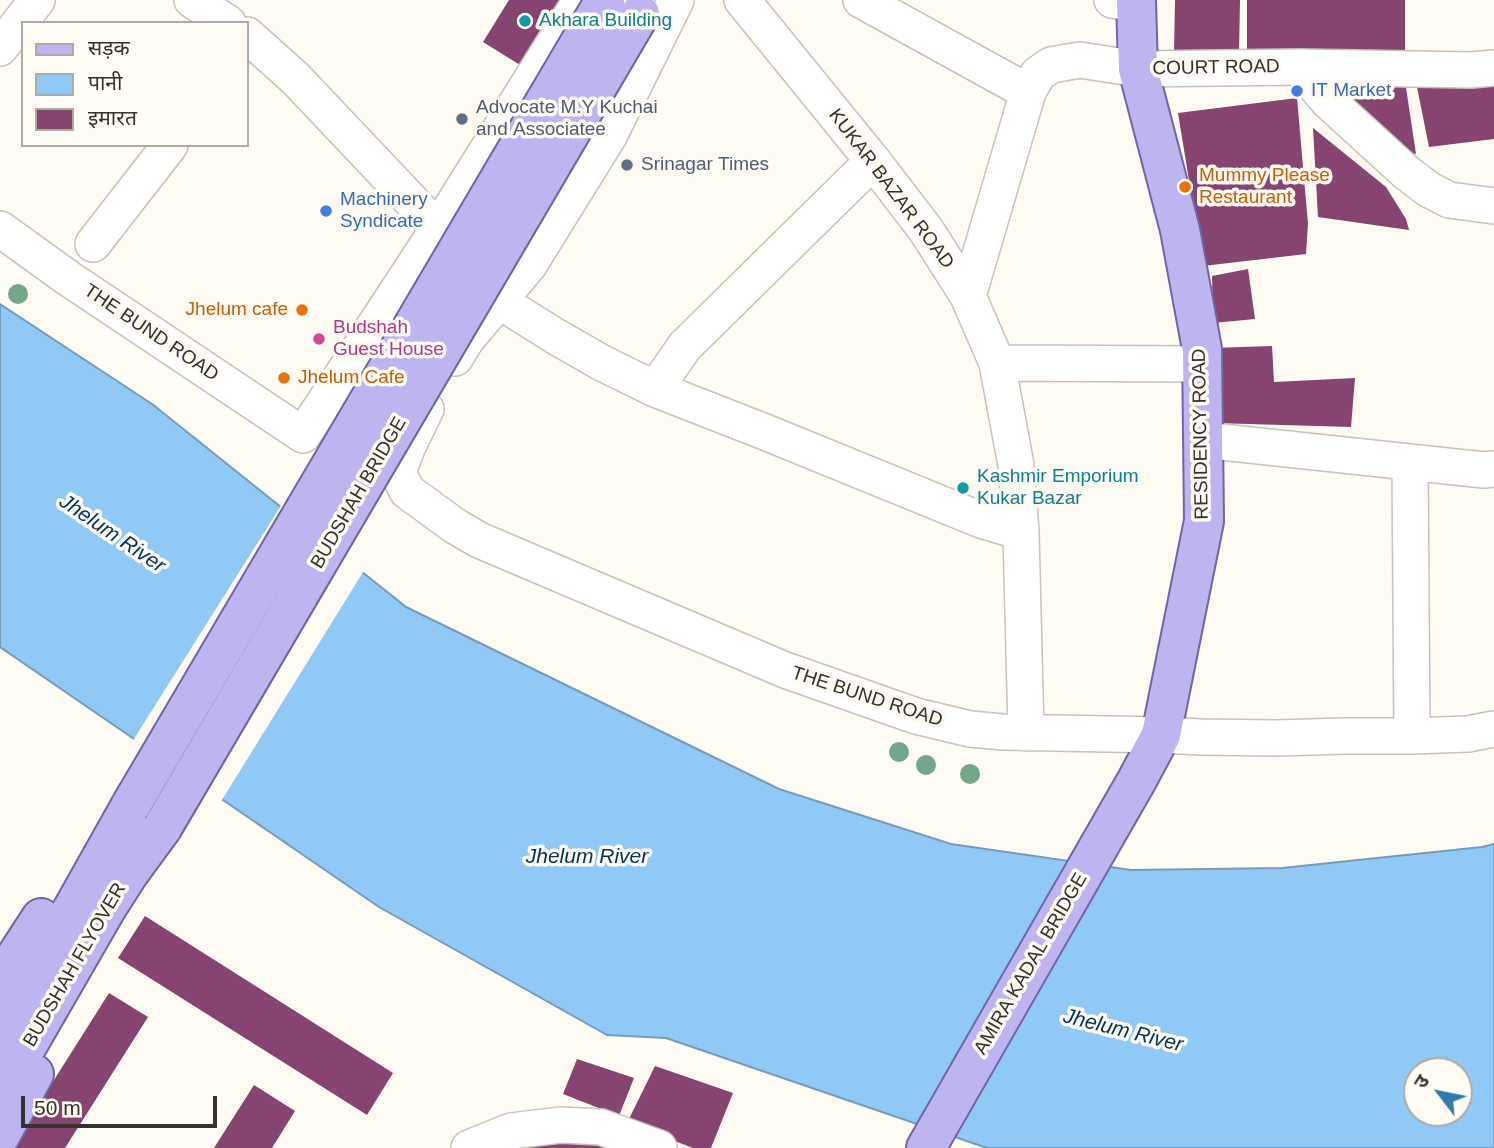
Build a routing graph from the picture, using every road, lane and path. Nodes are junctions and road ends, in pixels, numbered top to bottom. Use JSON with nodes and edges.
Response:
{"nodes":[{"id":1,"x":37,"y":0,"type":"edge"},
{"id":2,"x":192,"y":0,"type":"edge"},
{"id":3,"x":581,"y":0,"type":"edge"},
{"id":4,"x":605,"y":0,"type":"edge"},
{"id":5,"x":677,"y":0,"type":"edge"},
{"id":6,"x":742,"y":0,"type":"edge"},
{"id":7,"x":861,"y":0,"type":"edge"},
{"id":8,"x":1128,"y":1,"type":"edge"},
{"id":9,"x":643,"y":7,"type":"edge"},
{"id":10,"x":223,"y":21,"type":"edge"},
{"id":11,"x":248,"y":39,"type":"edge"},
{"id":12,"x":0,"y":48,"type":"edge"},
{"id":13,"x":1299,"y":67,"type":"junction"},
{"id":14,"x":1494,"y":68,"type":"edge"},
{"id":15,"x":1139,"y":69,"type":"junction"},
{"id":16,"x":1028,"y":92,"type":"junction"},
{"id":17,"x":168,"y":147,"type":"edge"},
{"id":18,"x":873,"y":161,"type":"junction"},
{"id":19,"x":1494,"y":206,"type":"edge"},
{"id":20,"x":0,"y":229,"type":"edge"},
{"id":21,"x":438,"y":229,"type":"junction"},
{"id":22,"x":93,"y":244,"type":"dead end"},
{"id":23,"x":968,"y":296,"type":"junction"},
{"id":24,"x":499,"y":301,"type":"junction"},
{"id":25,"x":997,"y":363,"type":"junction"},
{"id":26,"x":1201,"y":364,"type":"junction"},
{"id":27,"x":655,"y":389,"type":"junction"},
{"id":28,"x":1203,"y":440,"type":"junction"},
{"id":29,"x":1410,"y":462,"type":"junction"},
{"id":30,"x":1494,"y":469,"type":"edge"},
{"id":31,"x":1021,"y":533,"type":"junction"},
{"id":32,"x":1494,"y":729,"type":"edge"},
{"id":33,"x":1026,"y":733,"type":"junction"},
{"id":34,"x":1161,"y":735,"type":"junction"},
{"id":35,"x":1412,"y":736,"type":"junction"},
{"id":36,"x":1137,"y":780,"type":"joint"},
{"id":37,"x":118,"y":862,"type":"junction"},
{"id":38,"x":94,"y":901,"type":"junction"},
{"id":39,"x":0,"y":981,"type":"edge"},
{"id":40,"x":0,"y":1038,"type":"edge"},
{"id":41,"x":0,"y":1093,"type":"edge"},
{"id":42,"x":0,"y":1136,"type":"edge"},
{"id":43,"x":469,"y":1148,"type":"edge"},
{"id":44,"x":659,"y":1148,"type":"edge"},
{"id":45,"x":926,"y":1148,"type":"edge"}],
"edges":[{"from":1,"to":12,"type":"street"},
{"from":2,"to":10,"type":"street"},
{"from":3,"to":21,"type":"street"},
{"from":4,"to":37,"type":"main road","name":"BUDSHAH BRIDGE","bridge":true},
{"from":5,"to":24,"type":"street"},
{"from":6,"to":18,"type":"street","name":"KUKAR BAZAR ROAD"},
{"from":7,"to":16,"type":"street"},
{"from":8,"to":15,"type":"main road","name":"RESIDENCY ROAD"},
{"from":9,"to":37,"type":"main road","name":"BUDSHAH BRIDGE","bridge":true},
{"from":11,"to":21,"type":"street"},
{"from":13,"to":14,"type":"street"},
{"from":13,"to":15,"type":"street","name":"COURT ROAD"},
{"from":13,"to":19,"type":"street","name":"COURT ROAD"},
{"from":15,"to":16,"type":"street","name":"COURT ROAD"},
{"from":15,"to":26,"type":"main road","name":"RESIDENCY ROAD"},
{"from":16,"to":23,"type":"street"},
{"from":17,"to":22,"type":"street"},
{"from":18,"to":23,"type":"street","name":"KUKAR BAZAR ROAD"},
{"from":18,"to":27,"type":"street"},
{"from":20,"to":21,"type":"street","name":"THE BUND ROAD"},
{"from":23,"to":25,"type":"street","name":"KUKAR BAZAR ROAD"},
{"from":24,"to":27,"type":"street"},
{"from":24,"to":33,"type":"street","name":"THE BUND ROAD"},
{"from":25,"to":26,"type":"street"},
{"from":25,"to":31,"type":"street","name":"KUKAR BAZAR ROAD"},
{"from":26,"to":28,"type":"main road","name":"RESIDENCY ROAD"},
{"from":27,"to":31,"type":"street"},
{"from":28,"to":29,"type":"street"},
{"from":28,"to":34,"type":"main road","name":"RESIDENCY ROAD"},
{"from":29,"to":30,"type":"street"},
{"from":29,"to":35,"type":"street"},
{"from":31,"to":33,"type":"street","name":"KUKAR BAZAR ROAD"},
{"from":32,"to":35,"type":"street","name":"THE BUND ROAD"},
{"from":33,"to":34,"type":"street","name":"THE BUND ROAD"},
{"from":34,"to":35,"type":"street","name":"THE BUND ROAD"},
{"from":34,"to":36,"type":"main road","name":"RESIDENCY ROAD"},
{"from":36,"to":45,"type":"main road","name":"AMIRA KADAL BRIDGE"},
{"from":37,"to":38,"type":"main road","name":"BUDSHAH FLYOVER"},
{"from":37,"to":39,"type":"main road"},
{"from":37,"to":42,"type":"main road"},
{"from":38,"to":40,"type":"main road","name":"BUDSHAH FLYOVER"},
{"from":38,"to":41,"type":"main road","name":"BUDSHAH FLYOVER"},
{"from":43,"to":44,"type":"street"}]}
